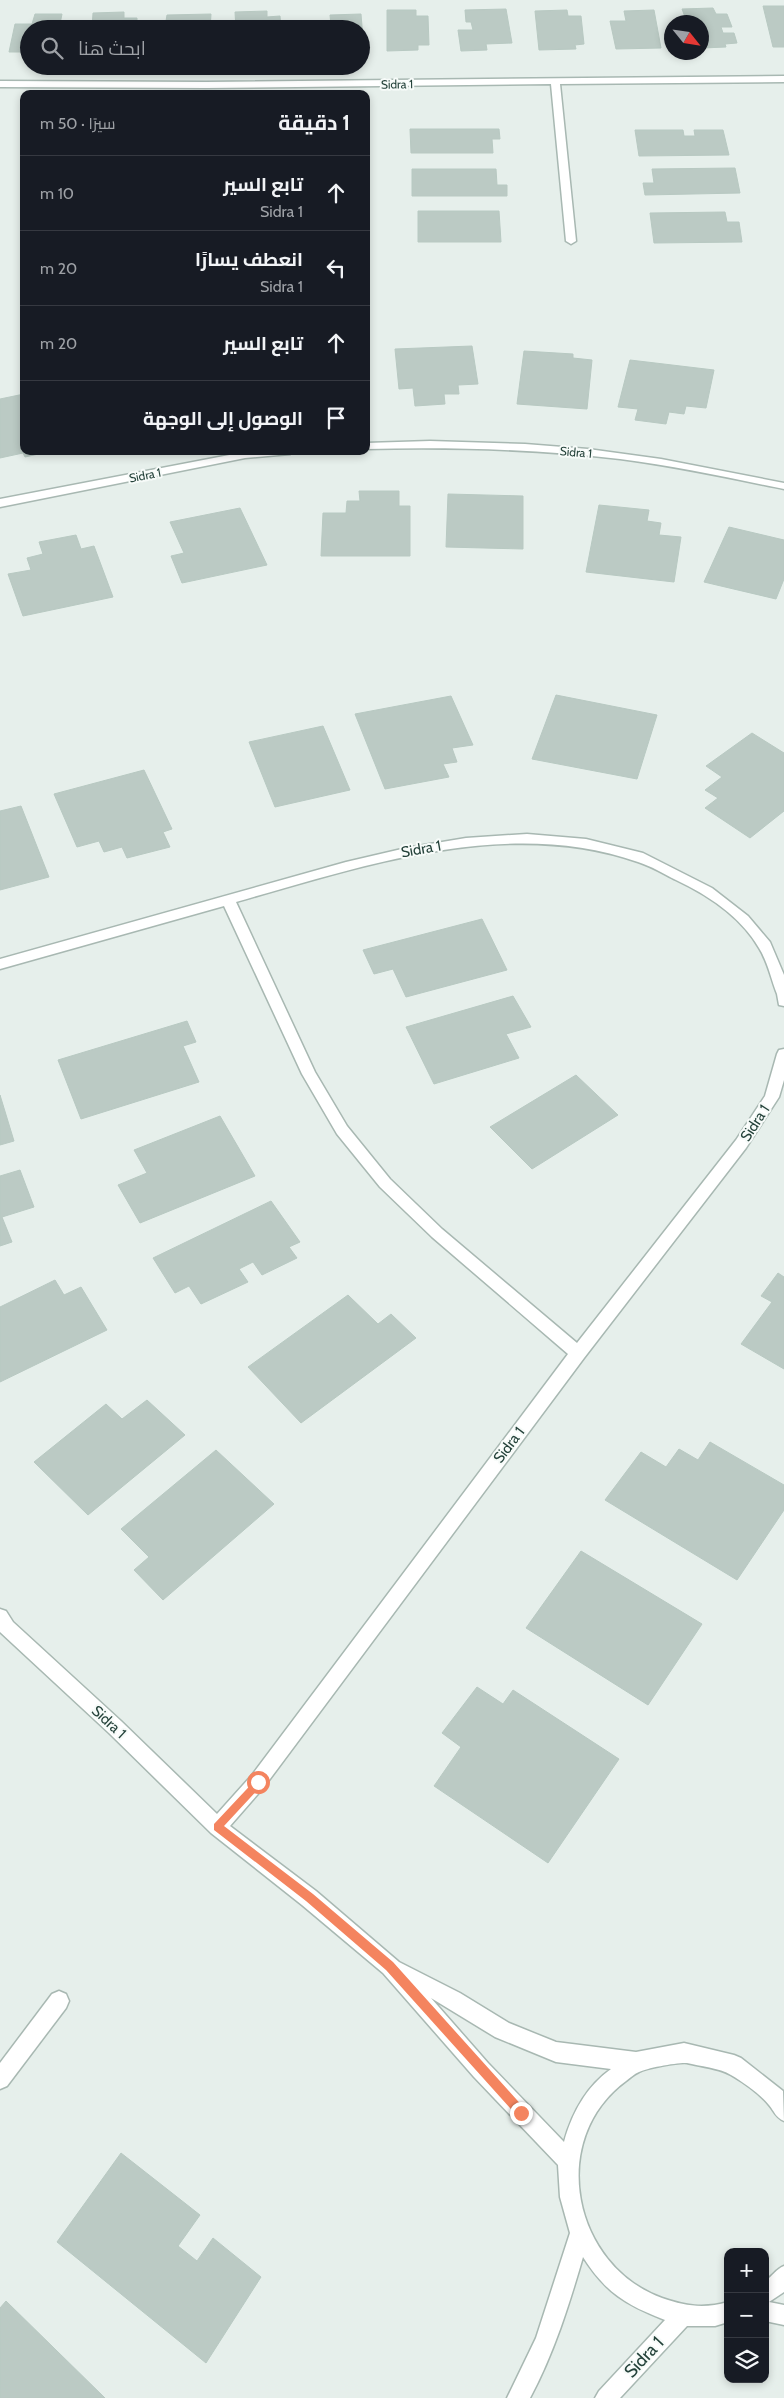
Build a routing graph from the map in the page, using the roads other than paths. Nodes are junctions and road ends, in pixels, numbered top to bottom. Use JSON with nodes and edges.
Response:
{"nodes":[{"id":1,"x":784,"y":79,"type":"edge"},
{"id":2,"x":555,"y":82,"type":"junction"},
{"id":3,"x":0,"y":84,"type":"edge"},
{"id":4,"x":205,"y":89,"type":"edge"},
{"id":5,"x":572,"y":240,"type":"dead end"},
{"id":6,"x":370,"y":446,"type":"edge"},
{"id":7,"x":254,"y":455,"type":"edge"},
{"id":8,"x":784,"y":486,"type":"edge"},
{"id":9,"x":0,"y":503,"type":"edge"},
{"id":10,"x":228,"y":900,"type":"junction"},
{"id":11,"x":0,"y":964,"type":"edge"},
{"id":12,"x":784,"y":1001,"type":"edge"},
{"id":13,"x":784,"y":1054,"type":"edge"},
{"id":14,"x":578,"y":1353,"type":"junction"},
{"id":15,"x":0,"y":1617,"type":"edge"},
{"id":16,"x":217,"y":1827,"type":"junction"},
{"id":17,"x":390,"y":1966,"type":"junction"},
{"id":18,"x":59,"y":2001,"type":"dead end"},
{"id":19,"x":636,"y":2062,"type":"junction"},
{"id":20,"x":0,"y":2079,"type":"edge"},
{"id":21,"x":784,"y":2111,"type":"edge"},
{"id":22,"x":568,"y":2162,"type":"junction"},
{"id":23,"x":580,"y":2233,"type":"junction"},
{"id":24,"x":784,"y":2276,"type":"edge"},
{"id":25,"x":769,"y":2290,"type":"edge"},
{"id":26,"x":769,"y":2312,"type":"edge"},
{"id":27,"x":724,"y":2313,"type":"edge"},
{"id":28,"x":784,"y":2315,"type":"edge"},
{"id":29,"x":683,"y":2316,"type":"junction"},
{"id":30,"x":518,"y":2398,"type":"edge"},
{"id":31,"x":606,"y":2398,"type":"edge"}],
"edges":[{"from":1,"to":2,"type":"street","name":"Sidra 1"},
{"from":2,"to":4,"type":"street","name":"Sidra 1"},
{"from":2,"to":5,"type":"street"},
{"from":3,"to":4,"type":"street","name":"Sidra 1"},
{"from":6,"to":8,"type":"street","name":"Sidra 1"},
{"from":7,"to":9,"type":"street","name":"Sidra 1"},
{"from":10,"to":11,"type":"street","name":"Sidra 1"},
{"from":10,"to":12,"type":"street","name":"Sidra 1"},
{"from":10,"to":14,"type":"street"},
{"from":13,"to":14,"type":"street","name":"Sidra 1"},
{"from":14,"to":16,"type":"street","name":"Sidra 1"},
{"from":15,"to":16,"type":"street","name":"Sidra 1"},
{"from":16,"to":17,"type":"street","name":"Sidra 1"},
{"from":17,"to":19,"type":"street"},
{"from":17,"to":22,"type":"street"},
{"from":18,"to":20,"type":"street"},
{"from":19,"to":21,"type":"street"},
{"from":19,"to":22,"type":"street"},
{"from":22,"to":23,"type":"street"},
{"from":23,"to":29,"type":"street"},
{"from":23,"to":30,"type":"street"},
{"from":24,"to":25,"type":"street"},
{"from":26,"to":28,"type":"street"},
{"from":27,"to":29,"type":"street"},
{"from":29,"to":31,"type":"street","name":"Sidra 1"}]}
